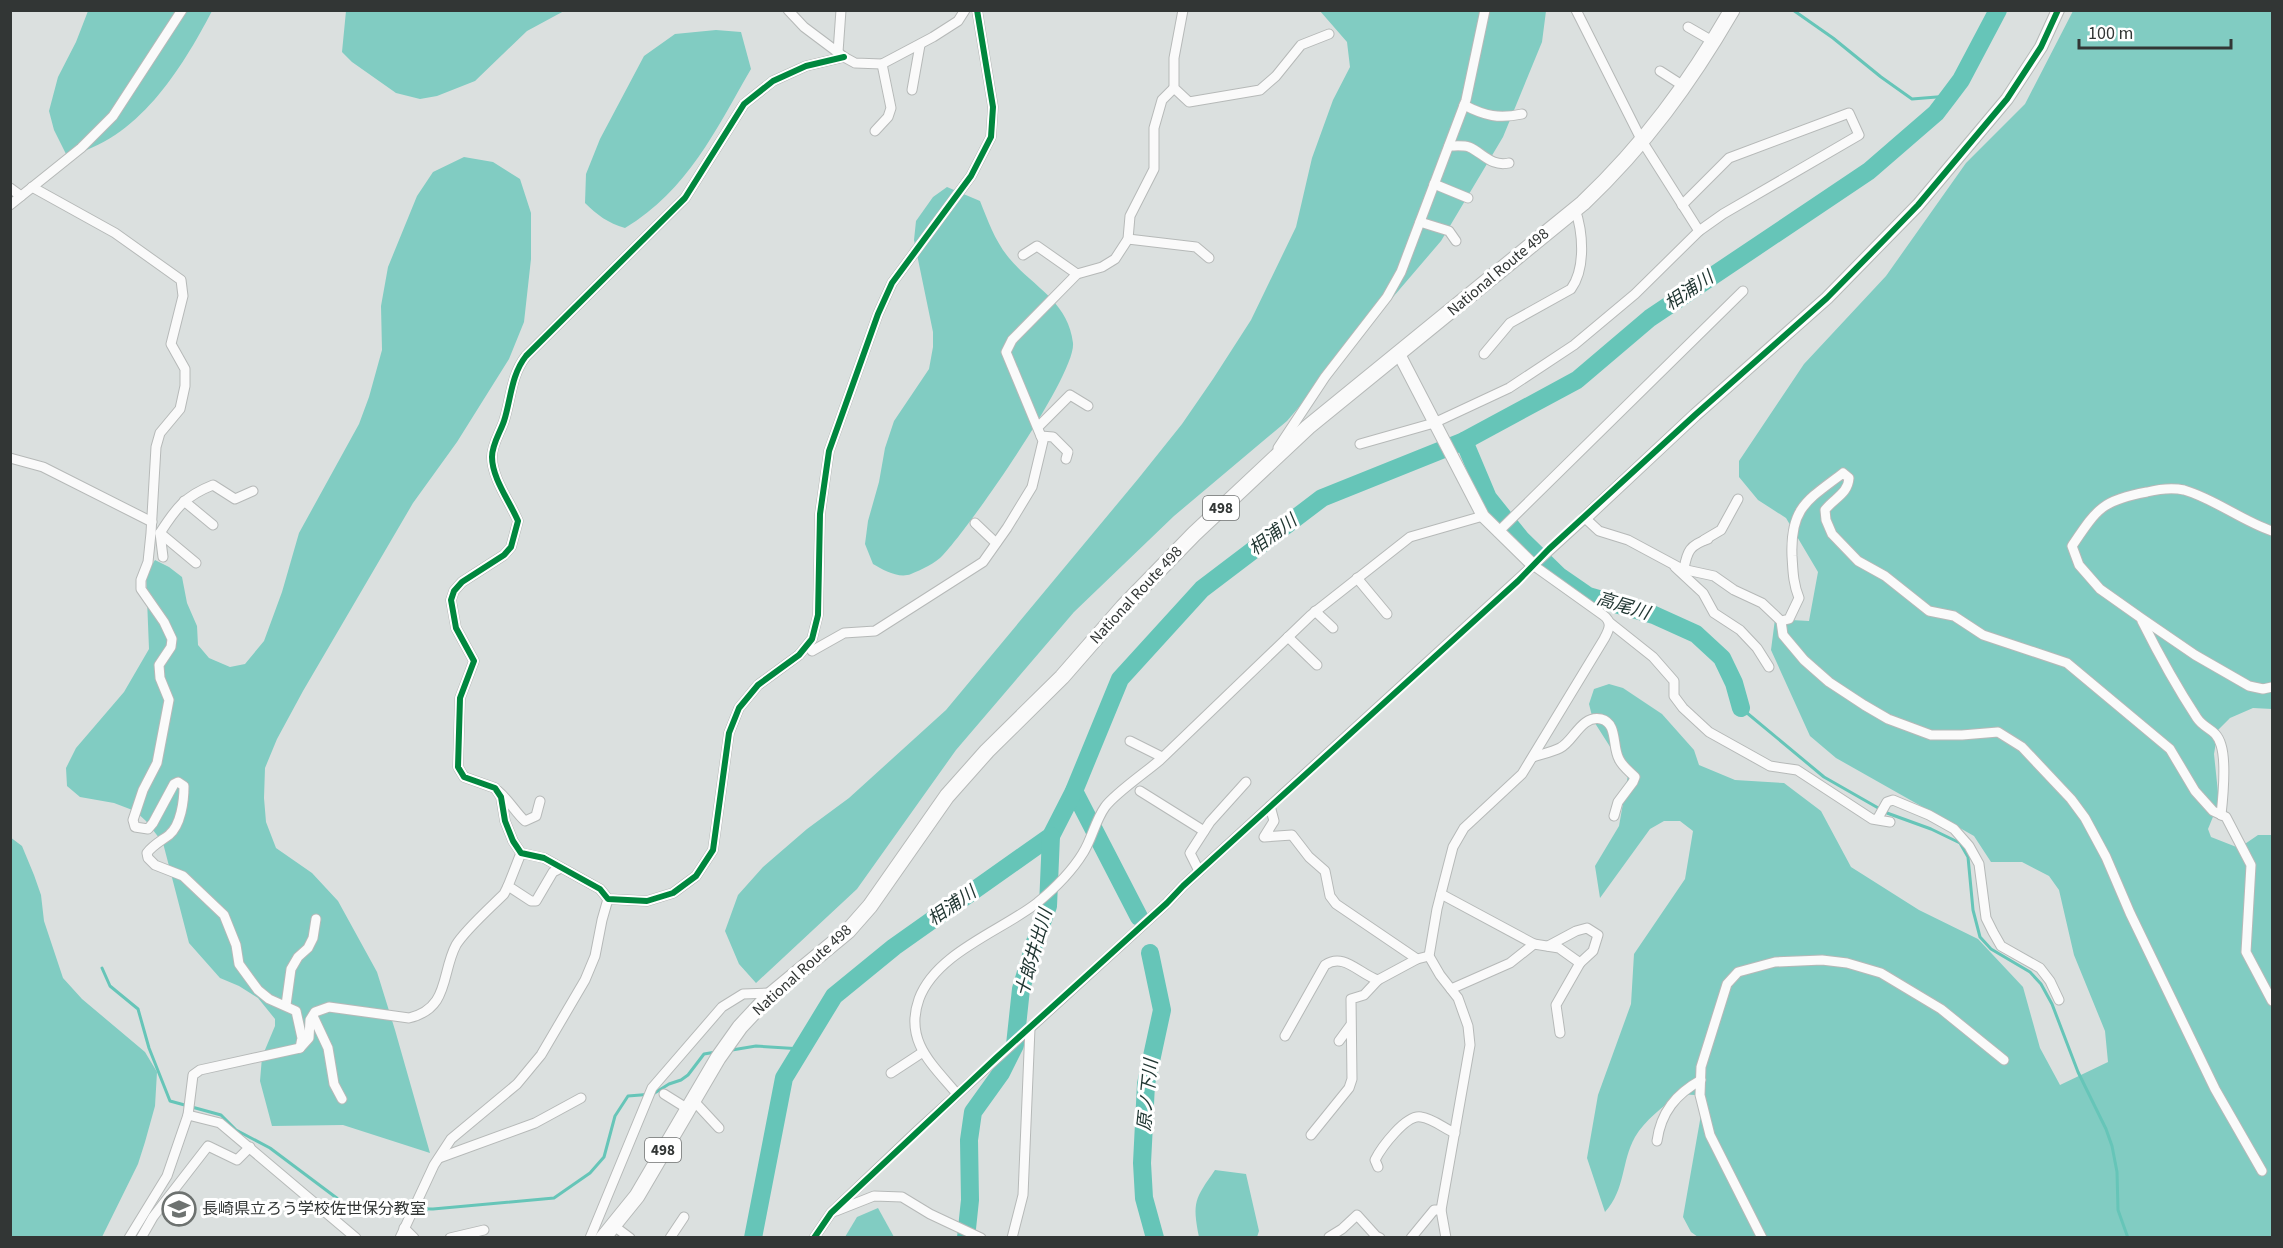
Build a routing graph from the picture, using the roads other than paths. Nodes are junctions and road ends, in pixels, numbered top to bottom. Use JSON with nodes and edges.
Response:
{"nodes":[{"id":1,"x":182,"y":10,"type":"edge"},
{"id":2,"x":788,"y":10,"type":"edge"},
{"id":3,"x":841,"y":10,"type":"edge"},
{"id":4,"x":965,"y":10,"type":"edge"},
{"id":5,"x":977,"y":10,"type":"edge"},
{"id":6,"x":1183,"y":10,"type":"edge"},
{"id":7,"x":1485,"y":10,"type":"edge"},
{"id":8,"x":1576,"y":10,"type":"edge"},
{"id":9,"x":1732,"y":10,"type":"edge"},
{"id":10,"x":2058,"y":10,"type":"edge"},
{"id":11,"x":1688,"y":27,"type":"dead end"},
{"id":12,"x":1329,"y":34,"type":"dead end"},
{"id":13,"x":1714,"y":42,"type":"junction"},
{"id":14,"x":920,"y":45,"type":"junction"},
{"id":15,"x":841,"y":54,"type":"junction"},
{"id":16,"x":882,"y":64,"type":"junction"},
{"id":17,"x":1660,"y":70,"type":"dead end"},
{"id":18,"x":1685,"y":87,"type":"junction"},
{"id":19,"x":1174,"y":88,"type":"junction"},
{"id":20,"x":912,"y":90,"type":"dead end"},
{"id":21,"x":1464,"y":105,"type":"junction"},
{"id":22,"x":1522,"y":114,"type":"dead end"},
{"id":23,"x":875,"y":131,"type":"dead end"},
{"id":24,"x":1642,"y":141,"type":"junction"},
{"id":25,"x":1449,"y":146,"type":"junction"},
{"id":26,"x":1509,"y":164,"type":"dead end"},
{"id":27,"x":1434,"y":184,"type":"junction"},
{"id":28,"x":10,"y":188,"type":"edge"},
{"id":29,"x":32,"y":188,"type":"junction"},
{"id":30,"x":21,"y":196,"type":"junction"},
{"id":31,"x":1467,"y":198,"type":"dead end"},
{"id":32,"x":10,"y":205,"type":"edge"},
{"id":33,"x":1682,"y":206,"type":"junction"},
{"id":34,"x":1575,"y":209,"type":"junction"},
{"id":35,"x":1420,"y":222,"type":"junction"},
{"id":36,"x":1699,"y":231,"type":"junction"},
{"id":37,"x":1128,"y":239,"type":"junction"},
{"id":38,"x":1456,"y":241,"type":"dead end"},
{"id":39,"x":1023,"y":255,"type":"dead end"},
{"id":40,"x":1209,"y":258,"type":"dead end"},
{"id":41,"x":1077,"y":274,"type":"junction"},
{"id":42,"x":1743,"y":291,"type":"dead end"},
{"id":43,"x":1399,"y":354,"type":"junction"},
{"id":44,"x":1484,"y":354,"type":"dead end"},
{"id":45,"x":1088,"y":406,"type":"dead end"},
{"id":46,"x":1436,"y":427,"type":"junction"},
{"id":47,"x":1039,"y":432,"type":"junction"},
{"id":48,"x":1360,"y":444,"type":"dead end"},
{"id":49,"x":10,"y":458,"type":"edge"},
{"id":50,"x":1066,"y":459,"type":"dead end"},
{"id":51,"x":1270,"y":460,"type":"junction"},
{"id":52,"x":253,"y":491,"type":"dead end"},
{"id":53,"x":1738,"y":499,"type":"dead end"},
{"id":54,"x":184,"y":501,"type":"junction"},
{"id":55,"x":1483,"y":516,"type":"junction"},
{"id":56,"x":1585,"y":518,"type":"junction"},
{"id":57,"x":152,"y":522,"type":"junction"},
{"id":58,"x":975,"y":523,"type":"dead end"},
{"id":59,"x":213,"y":525,"type":"dead end"},
{"id":60,"x":1500,"y":530,"type":"junction"},
{"id":61,"x":2272,"y":531,"type":"edge"},
{"id":62,"x":156,"y":533,"type":"junction"},
{"id":63,"x":1721,"y":536,"type":"dead end"},
{"id":64,"x":1704,"y":540,"type":"junction"},
{"id":65,"x":996,"y":543,"type":"junction"},
{"id":66,"x":164,"y":557,"type":"dead end"},
{"id":67,"x":1536,"y":562,"type":"junction"},
{"id":68,"x":196,"y":563,"type":"dead end"},
{"id":69,"x":1671,"y":563,"type":"junction"},
{"id":70,"x":1684,"y":569,"type":"junction"},
{"id":71,"x":1358,"y":578,"type":"junction"},
{"id":72,"x":1316,"y":611,"type":"junction"},
{"id":73,"x":1387,"y":614,"type":"dead end"},
{"id":74,"x":2141,"y":618,"type":"junction"},
{"id":75,"x":1781,"y":621,"type":"junction"},
{"id":76,"x":1609,"y":622,"type":"junction"},
{"id":77,"x":1333,"y":628,"type":"dead end"},
{"id":78,"x":1288,"y":637,"type":"junction"},
{"id":79,"x":812,"y":651,"type":"dead end"},
{"id":80,"x":1317,"y":665,"type":"dead end"},
{"id":81,"x":1769,"y":667,"type":"dead end"},
{"id":82,"x":2272,"y":687,"type":"edge"},
{"id":83,"x":1130,"y":741,"type":"dead end"},
{"id":84,"x":1162,"y":757,"type":"junction"},
{"id":85,"x":1533,"y":757,"type":"junction"},
{"id":86,"x":1246,"y":782,"type":"dead end"},
{"id":87,"x":496,"y":790,"type":"junction"},
{"id":88,"x":1140,"y":791,"type":"dead end"},
{"id":89,"x":540,"y":801,"type":"dead end"},
{"id":90,"x":1270,"y":806,"type":"junction"},
{"id":91,"x":2221,"y":815,"type":"junction"},
{"id":92,"x":1614,"y":816,"type":"dead end"},
{"id":93,"x":1879,"y":817,"type":"junction"},
{"id":94,"x":1890,"y":822,"type":"dead end"},
{"id":95,"x":1204,"y":831,"type":"junction"},
{"id":96,"x":521,"y":853,"type":"junction"},
{"id":97,"x":561,"y":868,"type":"junction"},
{"id":98,"x":1199,"y":871,"type":"junction"},
{"id":99,"x":508,"y":886,"type":"junction"},
{"id":100,"x":1441,"y":894,"type":"junction"},
{"id":101,"x":608,"y":899,"type":"junction"},
{"id":102,"x":316,"y":919,"type":"dead end"},
{"id":103,"x":1534,"y":944,"type":"junction"},
{"id":104,"x":1548,"y":946,"type":"junction"},
{"id":105,"x":1429,"y":956,"type":"junction"},
{"id":106,"x":1417,"y":959,"type":"junction"},
{"id":107,"x":1580,"y":963,"type":"junction"},
{"id":108,"x":1378,"y":980,"type":"junction"},
{"id":109,"x":1451,"y":989,"type":"junction"},
{"id":110,"x":773,"y":993,"type":"junction"},
{"id":111,"x":2059,"y":1000,"type":"dead end"},
{"id":112,"x":2272,"y":1001,"type":"edge"},
{"id":113,"x":286,"y":1005,"type":"junction"},
{"id":114,"x":313,"y":1016,"type":"junction"},
{"id":115,"x":1350,"y":1025,"type":"junction"},
{"id":116,"x":1030,"y":1028,"type":"junction"},
{"id":117,"x":1560,"y":1033,"type":"dead end"},
{"id":118,"x":1285,"y":1036,"type":"dead end"},
{"id":119,"x":1339,"y":1041,"type":"dead end"},
{"id":120,"x":300,"y":1048,"type":"junction"},
{"id":121,"x":923,"y":1052,"type":"junction"},
{"id":122,"x":2004,"y":1060,"type":"dead end"},
{"id":123,"x":891,"y":1073,"type":"dead end"},
{"id":124,"x":1701,"y":1080,"type":"junction"},
{"id":125,"x":664,"y":1094,"type":"dead end"},
{"id":126,"x":957,"y":1094,"type":"junction"},
{"id":127,"x":581,"y":1098,"type":"dead end"},
{"id":128,"x":342,"y":1099,"type":"dead end"},
{"id":129,"x":690,"y":1104,"type":"junction"},
{"id":130,"x":188,"y":1112,"type":"junction"},
{"id":131,"x":719,"y":1128,"type":"dead end"},
{"id":132,"x":1455,"y":1134,"type":"junction"},
{"id":133,"x":1311,"y":1135,"type":"dead end"},
{"id":134,"x":1657,"y":1140,"type":"dead end"},
{"id":135,"x":250,"y":1147,"type":"junction"},
{"id":136,"x":439,"y":1158,"type":"junction"},
{"id":137,"x":1378,"y":1167,"type":"dead end"},
{"id":138,"x":2262,"y":1171,"type":"dead end"},
{"id":139,"x":1442,"y":1210,"type":"junction"},
{"id":140,"x":831,"y":1213,"type":"junction"},
{"id":141,"x":684,"y":1217,"type":"dead end"},
{"id":142,"x":484,"y":1230,"type":"dead end"},
{"id":143,"x":608,"y":1232,"type":"edge"},
{"id":144,"x":402,"y":1233,"type":"edge"},
{"id":145,"x":474,"y":1235,"type":"edge"},
{"id":146,"x":1329,"y":1237,"type":"edge"},
{"id":147,"x":129,"y":1238,"type":"edge"},
{"id":148,"x":141,"y":1238,"type":"edge"},
{"id":149,"x":356,"y":1238,"type":"edge"},
{"id":150,"x":414,"y":1238,"type":"edge"},
{"id":151,"x":450,"y":1238,"type":"edge"},
{"id":152,"x":590,"y":1238,"type":"edge"},
{"id":153,"x":630,"y":1238,"type":"edge"},
{"id":154,"x":670,"y":1238,"type":"edge"},
{"id":155,"x":814,"y":1238,"type":"edge"},
{"id":156,"x":981,"y":1238,"type":"edge"},
{"id":157,"x":1012,"y":1238,"type":"edge"},
{"id":158,"x":1380,"y":1238,"type":"edge"},
{"id":159,"x":1411,"y":1238,"type":"edge"},
{"id":160,"x":1446,"y":1238,"type":"edge"},
{"id":161,"x":1762,"y":1238,"type":"edge"}],
"edges":[{"from":1,"to":29,"type":"street"},
{"from":2,"to":15,"type":"street"},
{"from":3,"to":15,"type":"street"},
{"from":4,"to":14,"type":"street"},
{"from":5,"to":101,"type":"street"},
{"from":6,"to":19,"type":"street"},
{"from":7,"to":21,"type":"street"},
{"from":8,"to":24,"type":"street"},
{"from":9,"to":13,"type":"highway","name":"National Route 498","number":"498"},
{"from":10,"to":56,"type":"street"},
{"from":11,"to":13,"type":"street"},
{"from":12,"to":19,"type":"street"},
{"from":13,"to":18,"type":"highway","name":"National Route 498","number":"498"},
{"from":14,"to":16,"type":"street"},
{"from":14,"to":20,"type":"street"},
{"from":15,"to":16,"type":"street"},
{"from":15,"to":87,"type":"street"},
{"from":16,"to":23,"type":"street"},
{"from":17,"to":18,"type":"street"},
{"from":18,"to":24,"type":"highway","name":"National Route 498","number":"498"},
{"from":19,"to":37,"type":"street"},
{"from":21,"to":22,"type":"street"},
{"from":21,"to":25,"type":"street"},
{"from":24,"to":33,"type":"street"},
{"from":24,"to":34,"type":"highway","name":"National Route 498","number":"498"},
{"from":25,"to":26,"type":"street"},
{"from":25,"to":27,"type":"street"},
{"from":27,"to":31,"type":"street"},
{"from":27,"to":35,"type":"street"},
{"from":28,"to":30,"type":"street"},
{"from":29,"to":30,"type":"street"},
{"from":29,"to":57,"type":"street"},
{"from":30,"to":32,"type":"street"},
{"from":33,"to":36,"type":"street"},
{"from":33,"to":36,"type":"street"},
{"from":34,"to":43,"type":"highway","name":"National Route 498","number":"498"},
{"from":34,"to":44,"type":"street"},
{"from":35,"to":38,"type":"street"},
{"from":35,"to":51,"type":"street"},
{"from":36,"to":46,"type":"street"},
{"from":37,"to":40,"type":"street"},
{"from":37,"to":41,"type":"street"},
{"from":39,"to":41,"type":"street"},
{"from":41,"to":47,"type":"street"},
{"from":42,"to":60,"type":"street"},
{"from":43,"to":46,"type":"street"},
{"from":43,"to":51,"type":"highway","name":"National Route 498","number":"498"},
{"from":45,"to":47,"type":"street"},
{"from":46,"to":48,"type":"street"},
{"from":46,"to":55,"type":"street"},
{"from":47,"to":50,"type":"street"},
{"from":47,"to":65,"type":"street"},
{"from":49,"to":57,"type":"street"},
{"from":51,"to":110,"type":"highway","name":"National Route 498","number":"498"},
{"from":52,"to":54,"type":"street"},
{"from":53,"to":64,"type":"street"},
{"from":54,"to":59,"type":"street"},
{"from":54,"to":62,"type":"street"},
{"from":55,"to":60,"type":"street"},
{"from":55,"to":71,"type":"street"},
{"from":56,"to":67,"type":"street"},
{"from":56,"to":69,"type":"street"},
{"from":57,"to":62,"type":"street"},
{"from":58,"to":65,"type":"street"},
{"from":60,"to":67,"type":"street"},
{"from":61,"to":74,"type":"street"},
{"from":62,"to":66,"type":"street"},
{"from":62,"to":68,"type":"street"},
{"from":62,"to":113,"type":"street"},
{"from":63,"to":64,"type":"street"},
{"from":64,"to":70,"type":"street"},
{"from":65,"to":79,"type":"street"},
{"from":67,"to":76,"type":"street"},
{"from":67,"to":90,"type":"street"},
{"from":69,"to":70,"type":"street"},
{"from":69,"to":81,"type":"street"},
{"from":70,"to":75,"type":"street"},
{"from":71,"to":72,"type":"street"},
{"from":71,"to":73,"type":"street"},
{"from":72,"to":77,"type":"street"},
{"from":72,"to":78,"type":"street"},
{"from":74,"to":82,"type":"street"},
{"from":74,"to":91,"type":"street"},
{"from":75,"to":91,"type":"street"},
{"from":75,"to":138,"type":"street"},
{"from":76,"to":85,"type":"street"},
{"from":76,"to":93,"type":"street"},
{"from":78,"to":80,"type":"street"},
{"from":78,"to":84,"type":"street"},
{"from":83,"to":84,"type":"street"},
{"from":84,"to":121,"type":"street"},
{"from":85,"to":92,"type":"street"},
{"from":85,"to":100,"type":"street"},
{"from":86,"to":95,"type":"street"},
{"from":87,"to":89,"type":"street"},
{"from":87,"to":96,"type":"street"},
{"from":88,"to":95,"type":"street"},
{"from":90,"to":98,"type":"street"},
{"from":90,"to":106,"type":"street"},
{"from":91,"to":112,"type":"street"},
{"from":93,"to":94,"type":"street"},
{"from":93,"to":111,"type":"street"},
{"from":95,"to":98,"type":"street"},
{"from":96,"to":97,"type":"street"},
{"from":96,"to":99,"type":"street"},
{"from":97,"to":99,"type":"street"},
{"from":97,"to":101,"type":"street"},
{"from":98,"to":116,"type":"street"},
{"from":99,"to":114,"type":"street"},
{"from":100,"to":103,"type":"street"},
{"from":100,"to":105,"type":"street"},
{"from":101,"to":136,"type":"street"},
{"from":102,"to":113,"type":"street"},
{"from":103,"to":104,"type":"street"},
{"from":103,"to":109,"type":"street"},
{"from":104,"to":107,"type":"street"},
{"from":104,"to":107,"type":"street"},
{"from":105,"to":106,"type":"street"},
{"from":105,"to":109,"type":"street"},
{"from":106,"to":108,"type":"street"},
{"from":107,"to":117,"type":"street"},
{"from":108,"to":115,"type":"street"},
{"from":108,"to":118,"type":"street"},
{"from":109,"to":132,"type":"street"},
{"from":110,"to":129,"type":"highway","name":"National Route 498","number":"498"},
{"from":110,"to":152,"type":"street"},
{"from":113,"to":120,"type":"street"},
{"from":114,"to":120,"type":"street"},
{"from":114,"to":128,"type":"street"},
{"from":115,"to":119,"type":"street"},
{"from":115,"to":133,"type":"street"},
{"from":116,"to":126,"type":"street"},
{"from":116,"to":157,"type":"street"},
{"from":120,"to":130,"type":"street"},
{"from":121,"to":123,"type":"street"},
{"from":121,"to":126,"type":"street"},
{"from":122,"to":124,"type":"street"},
{"from":124,"to":134,"type":"street"},
{"from":124,"to":161,"type":"street"},
{"from":125,"to":129,"type":"street"},
{"from":126,"to":140,"type":"street"},
{"from":127,"to":136,"type":"street"},
{"from":129,"to":131,"type":"street"},
{"from":129,"to":143,"type":"highway","name":"National Route 498","number":"498"},
{"from":130,"to":135,"type":"street"},
{"from":130,"to":147,"type":"street"},
{"from":132,"to":137,"type":"street"},
{"from":132,"to":139,"type":"street"},
{"from":135,"to":148,"type":"street"},
{"from":135,"to":149,"type":"street"},
{"from":136,"to":144,"type":"street"},
{"from":139,"to":159,"type":"street"},
{"from":139,"to":160,"type":"street"},
{"from":140,"to":155,"type":"street"},
{"from":140,"to":156,"type":"street"},
{"from":141,"to":154,"type":"street"},
{"from":142,"to":145,"type":"street"},
{"from":143,"to":153,"type":"street"},
{"from":144,"to":150,"type":"street"},
{"from":145,"to":151,"type":"street"},
{"from":146,"to":158,"type":"street"}]}
